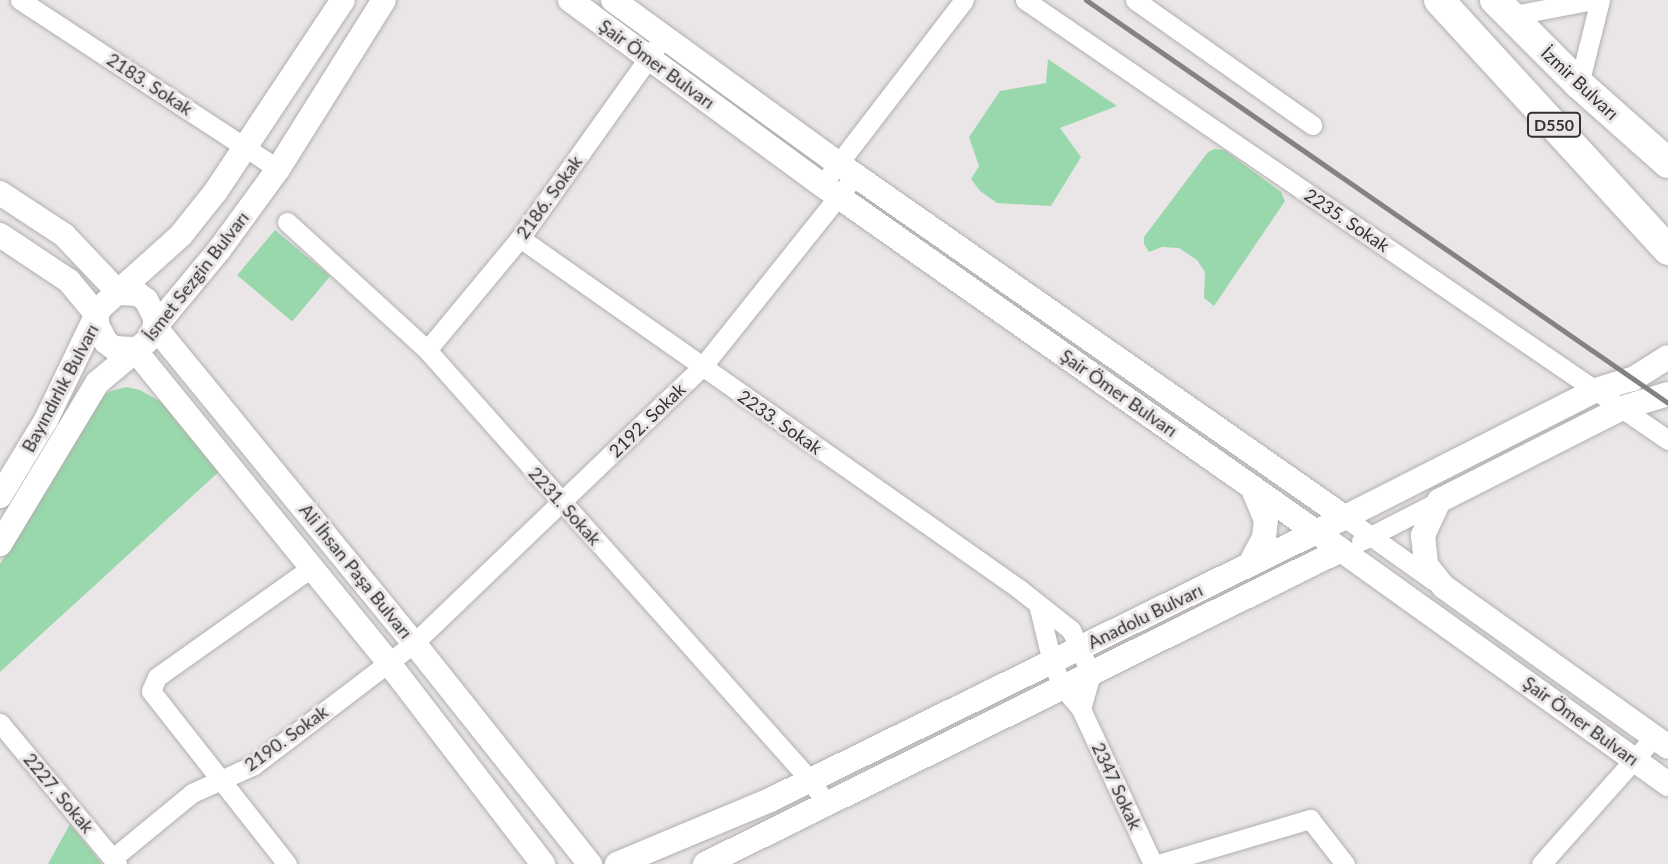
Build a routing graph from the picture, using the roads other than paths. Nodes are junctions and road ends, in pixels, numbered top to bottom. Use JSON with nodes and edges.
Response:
{"nodes":[{"id":1,"x":20,"y":0,"type":"edge"},
{"id":2,"x":342,"y":0,"type":"edge"},
{"id":3,"x":384,"y":0,"type":"edge"},
{"id":4,"x":570,"y":0,"type":"edge"},
{"id":5,"x":613,"y":0,"type":"edge"},
{"id":6,"x":964,"y":0,"type":"edge"},
{"id":7,"x":1025,"y":0,"type":"edge"},
{"id":8,"x":1135,"y":0,"type":"edge"},
{"id":9,"x":1439,"y":0,"type":"edge"},
{"id":10,"x":1594,"y":0,"type":"edge"},
{"id":11,"x":1600,"y":0,"type":"edge"},
{"id":12,"x":1502,"y":8,"type":"edge"},
{"id":13,"x":663,"y":38,"type":"junction"},
{"id":14,"x":648,"y":58,"type":"junction"},
{"id":15,"x":1579,"y":84,"type":"junction"},
{"id":16,"x":1312,"y":124,"type":"dead end"},
{"id":17,"x":248,"y":147,"type":"junction"},
{"id":18,"x":1668,"y":163,"type":"edge"},
{"id":19,"x":278,"y":169,"type":"junction"},
{"id":20,"x":847,"y":170,"type":"junction"},
{"id":21,"x":831,"y":191,"type":"junction"},
{"id":22,"x":0,"y":192,"type":"edge"},
{"id":23,"x":287,"y":222,"type":"dead end"},
{"id":24,"x":0,"y":235,"type":"edge"},
{"id":25,"x":520,"y":238,"type":"junction"},
{"id":26,"x":1668,"y":250,"type":"edge"},
{"id":27,"x":118,"y":293,"type":"junction"},
{"id":28,"x":97,"y":315,"type":"junction"},
{"id":29,"x":155,"y":327,"type":"junction"},
{"id":30,"x":134,"y":349,"type":"junction"},
{"id":31,"x":427,"y":350,"type":"junction"},
{"id":32,"x":1668,"y":357,"type":"edge"},
{"id":33,"x":702,"y":367,"type":"junction"},
{"id":34,"x":1596,"y":390,"type":"junction"},
{"id":35,"x":1668,"y":394,"type":"edge"},
{"id":36,"x":1622,"y":408,"type":"junction"},
{"id":37,"x":1668,"y":440,"type":"edge"},
{"id":38,"x":1252,"y":487,"type":"junction"},
{"id":39,"x":0,"y":496,"type":"edge"},
{"id":40,"x":1440,"y":500,"type":"junction"},
{"id":41,"x":561,"y":502,"type":"junction"},
{"id":42,"x":1345,"y":517,"type":"junction"},
{"id":43,"x":1316,"y":532,"type":"junction"},
{"id":44,"x":1370,"y":536,"type":"junction"},
{"id":45,"x":0,"y":544,"type":"edge"},
{"id":46,"x":1341,"y":550,"type":"junction"},
{"id":47,"x":1250,"y":564,"type":"junction"},
{"id":48,"x":311,"y":568,"type":"junction"},
{"id":49,"x":1444,"y":587,"type":"junction"},
{"id":50,"x":1039,"y":608,"type":"junction"},
{"id":51,"x":414,"y":643,"type":"junction"},
{"id":52,"x":1080,"y":649,"type":"junction"},
{"id":53,"x":388,"y":662,"type":"junction"},
{"id":54,"x":1052,"y":662,"type":"junction"},
{"id":55,"x":1091,"y":674,"type":"junction"},
{"id":56,"x":1063,"y":688,"type":"junction"},
{"id":57,"x":1081,"y":709,"type":"junction"},
{"id":58,"x":0,"y":723,"type":"edge"},
{"id":59,"x":1661,"y":742,"type":"edge"},
{"id":60,"x":1635,"y":761,"type":"junction"},
{"id":61,"x":810,"y":780,"type":"junction"},
{"id":62,"x":221,"y":781,"type":"junction"},
{"id":63,"x":1668,"y":784,"type":"edge"},
{"id":64,"x":827,"y":804,"type":"junction"},
{"id":65,"x":115,"y":861,"type":"edge"},
{"id":66,"x":287,"y":864,"type":"edge"},
{"id":67,"x":543,"y":864,"type":"edge"},
{"id":68,"x":590,"y":864,"type":"edge"},
{"id":69,"x":617,"y":864,"type":"edge"},
{"id":70,"x":705,"y":864,"type":"edge"},
{"id":71,"x":1156,"y":864,"type":"edge"},
{"id":72,"x":1345,"y":864,"type":"edge"},
{"id":73,"x":1541,"y":864,"type":"edge"}],
"edges":[{"from":1,"to":17,"type":"street","name":"2183. Sokak"},
{"from":2,"to":17,"type":"main road","name":"İsmet Sezgin Bulvarı"},
{"from":3,"to":19,"type":"main road","name":"İsmet Sezgin Bulvarı"},
{"from":4,"to":14,"type":"main road","name":"Şair Ömer Bulvarı"},
{"from":5,"to":13,"type":"main road","name":"Şair Ömer Bulvarı"},
{"from":6,"to":20,"type":"street","name":"2192. Sokak"},
{"from":7,"to":34,"type":"street","name":"2235. Sokak"},
{"from":8,"to":16,"type":"street"},
{"from":9,"to":26,"type":"highway","number":"D550"},
{"from":10,"to":12,"type":"street"},
{"from":11,"to":15,"type":"street"},
{"from":12,"to":15,"type":"highway","name":"İzmir Bulvarı","number":"D550"},
{"from":13,"to":14,"type":"street","name":"2186. Sokak"},
{"from":13,"to":20,"type":"main road","name":"Şair Ömer Bulvarı"},
{"from":14,"to":21,"type":"main road","name":"Şair Ömer Bulvarı"},
{"from":14,"to":25,"type":"street","name":"2186. Sokak"},
{"from":15,"to":18,"type":"highway","name":"İzmir Bulvarı","number":"D550"},
{"from":17,"to":19,"type":"street","name":"2183. Sokak"},
{"from":17,"to":27,"type":"main road","name":"İsmet Sezgin Bulvarı"},
{"from":19,"to":29,"type":"main road","name":"İsmet Sezgin Bulvarı"},
{"from":20,"to":21,"type":"street","name":"2192. Sokak"},
{"from":20,"to":42,"type":"main road","name":"Şair Ömer Bulvarı"},
{"from":21,"to":33,"type":"street","name":"2192. Sokak"},
{"from":21,"to":38,"type":"main road","name":"Şair Ömer Bulvarı"},
{"from":22,"to":27,"type":"main road"},
{"from":23,"to":31,"type":"street","name":"2231. Sokak"},
{"from":24,"to":28,"type":"main road"},
{"from":25,"to":31,"type":"street","name":"2186. Sokak"},
{"from":25,"to":33,"type":"street","name":"2233. Sokak"},
{"from":27,"to":28,"type":"main road","name":"İsmet Sezgin Bulvarı"},
{"from":27,"to":29,"type":"main road","name":"Ali İhsan Paşa Bulvarı"},
{"from":28,"to":30,"type":"main road"},
{"from":28,"to":39,"type":"main road","name":"Bayındırlık Bulvarı"},
{"from":29,"to":30,"type":"main road","name":"İsmet Sezgin Bulvarı"},
{"from":29,"to":51,"type":"main road","name":"Ali İhsan Paşa Bulvarı"},
{"from":30,"to":45,"type":"main road","name":"İsmet Sezgin Bulvarı"},
{"from":30,"to":48,"type":"main road","name":"Ali İhsan Paşa Bulvarı"},
{"from":31,"to":41,"type":"street","name":"2231. Sokak"},
{"from":32,"to":34,"type":"main road","name":"Anadolu Bulvarı"},
{"from":33,"to":41,"type":"street","name":"2192. Sokak"},
{"from":33,"to":50,"type":"street","name":"2233. Sokak"},
{"from":34,"to":36,"type":"street","name":"2235. Sokak"},
{"from":34,"to":42,"type":"main road","name":"Anadolu Bulvarı"},
{"from":35,"to":36,"type":"main road","name":"Anadolu Bulvarı"},
{"from":36,"to":37,"type":"street","name":"2235. Sokak"},
{"from":36,"to":40,"type":"main road","name":"Anadolu Bulvarı"},
{"from":38,"to":43,"type":"main road","name":"Şair Ömer Bulvarı"},
{"from":38,"to":47,"type":"main road"},
{"from":40,"to":44,"type":"street","name":"Anadolu Bulvarı"},
{"from":40,"to":49,"type":"main road"},
{"from":41,"to":51,"type":"street","name":"2192. Sokak"},
{"from":41,"to":61,"type":"street","name":"2231. Sokak"},
{"from":42,"to":43,"type":"main road","name":"Anadolu Bulvarı"},
{"from":42,"to":44,"type":"street","name":"Şair Ömer Bulvarı"},
{"from":43,"to":46,"type":"main road","name":"Şair Ömer Bulvarı"},
{"from":43,"to":47,"type":"main road","name":"Anadolu Bulvarı"},
{"from":44,"to":46,"type":"street","name":"Anadolu Bulvarı"},
{"from":44,"to":49,"type":"street","name":"Şair Ömer Bulvarı"},
{"from":46,"to":55,"type":"main road","name":"Anadolu Bulvarı"},
{"from":46,"to":60,"type":"main road","name":"Şair Ömer Bulvarı"},
{"from":47,"to":52,"type":"main road","name":"Anadolu Bulvarı"},
{"from":48,"to":53,"type":"main road","name":"Ali İhsan Paşa Bulvarı"},
{"from":48,"to":62,"type":"street"},
{"from":49,"to":59,"type":"main road","name":"Şair Ömer Bulvarı"},
{"from":50,"to":52,"type":"street","name":"2233. Sokak"},
{"from":50,"to":54,"type":"street"},
{"from":51,"to":53,"type":"street","name":"2190. Sokak"},
{"from":51,"to":68,"type":"main road","name":"Ali İhsan Paşa Bulvarı"},
{"from":52,"to":54,"type":"main road","name":"Anadolu Bulvarı"},
{"from":52,"to":55,"type":"street","name":"2233. Sokak"},
{"from":53,"to":62,"type":"street","name":"2190. Sokak"},
{"from":53,"to":67,"type":"main road","name":"Ali İhsan Paşa Bulvarı"},
{"from":54,"to":56,"type":"street"},
{"from":54,"to":61,"type":"main road","name":"Anadolu Bulvarı"},
{"from":55,"to":56,"type":"main road","name":"Anadolu Bulvarı"},
{"from":55,"to":57,"type":"street"},
{"from":56,"to":57,"type":"street","name":"2347 Sokak"},
{"from":56,"to":64,"type":"main road","name":"Anadolu Bulvarı"},
{"from":57,"to":71,"type":"street","name":"2347 Sokak"},
{"from":58,"to":65,"type":"street","name":"2227. Sokak"},
{"from":59,"to":60,"type":"street"},
{"from":60,"to":63,"type":"main road","name":"Şair Ömer Bulvarı"},
{"from":60,"to":73,"type":"street"},
{"from":61,"to":64,"type":"street","name":"2231. Sokak"},
{"from":61,"to":69,"type":"main road","name":"Anadolu Bulvarı"},
{"from":62,"to":65,"type":"street","name":"2190. Sokak"},
{"from":62,"to":66,"type":"street"},
{"from":64,"to":70,"type":"main road","name":"Anadolu Bulvarı"},
{"from":71,"to":72,"type":"street"}]}
